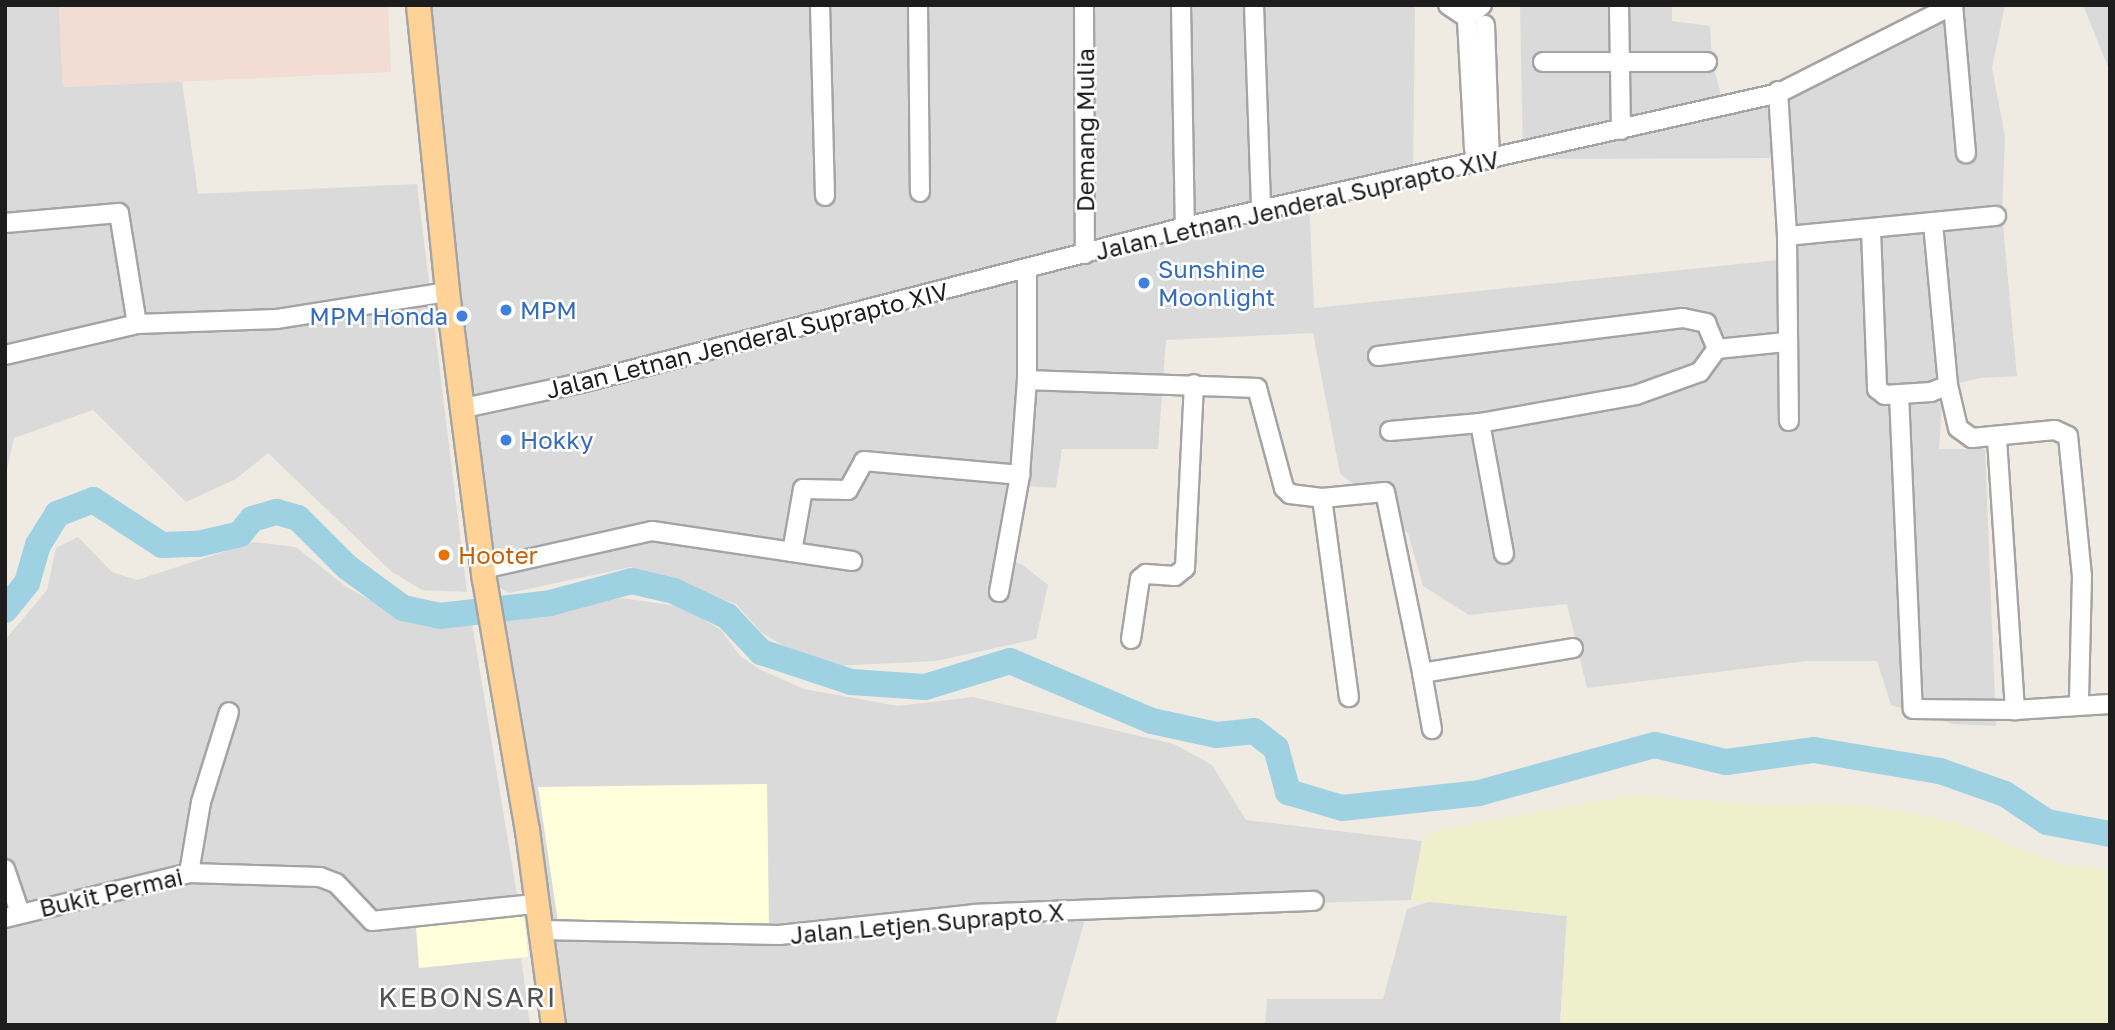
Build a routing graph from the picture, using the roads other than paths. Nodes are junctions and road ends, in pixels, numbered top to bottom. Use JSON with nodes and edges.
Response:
{"nodes":[{"id":1,"x":418,"y":5,"type":"edge"},
{"id":2,"x":820,"y":5,"type":"edge"},
{"id":3,"x":918,"y":5,"type":"edge"},
{"id":4,"x":1084,"y":5,"type":"edge"},
{"id":5,"x":1181,"y":5,"type":"edge"},
{"id":6,"x":1254,"y":5,"type":"edge"},
{"id":7,"x":1448,"y":5,"type":"edge"},
{"id":8,"x":1482,"y":5,"type":"edge"},
{"id":9,"x":1619,"y":5,"type":"edge"},
{"id":10,"x":1953,"y":5,"type":"edge"},
{"id":11,"x":1467,"y":19,"type":"junction"},
{"id":12,"x":1485,"y":25,"type":"dead end"},
{"id":13,"x":1543,"y":62,"type":"dead end"},
{"id":14,"x":1620,"y":62,"type":"junction"},
{"id":15,"x":1707,"y":62,"type":"dead end"},
{"id":16,"x":1779,"y":92,"type":"junction"},
{"id":17,"x":1621,"y":130,"type":"junction"},
{"id":18,"x":1966,"y":153,"type":"dead end"},
{"id":19,"x":1482,"y":155,"type":"junction"},
{"id":20,"x":920,"y":192,"type":"dead end"},
{"id":21,"x":825,"y":196,"type":"dead end"},
{"id":22,"x":1261,"y":209,"type":"junction"},
{"id":23,"x":1996,"y":216,"type":"dead end"},
{"id":24,"x":5,"y":223,"type":"edge"},
{"id":25,"x":1933,"y":223,"type":"junction"},
{"id":26,"x":1185,"y":227,"type":"junction"},
{"id":27,"x":1871,"y":230,"type":"junction"},
{"id":28,"x":1787,"y":236,"type":"junction"},
{"id":29,"x":1085,"y":254,"type":"junction"},
{"id":30,"x":1027,"y":271,"type":"junction"},
{"id":31,"x":447,"y":292,"type":"junction"},
{"id":32,"x":137,"y":324,"type":"junction"},
{"id":33,"x":1786,"y":342,"type":"junction"},
{"id":34,"x":1717,"y":349,"type":"junction"},
{"id":35,"x":5,"y":355,"type":"edge"},
{"id":36,"x":1378,"y":356,"type":"dead end"},
{"id":37,"x":1027,"y":380,"type":"junction"},
{"id":38,"x":1194,"y":384,"type":"junction"},
{"id":39,"x":1948,"y":385,"type":"junction"},
{"id":40,"x":1899,"y":394,"type":"junction"},
{"id":41,"x":464,"y":408,"type":"junction"},
{"id":42,"x":1789,"y":421,"type":"dead end"},
{"id":43,"x":1480,"y":423,"type":"junction"},
{"id":44,"x":1390,"y":431,"type":"dead end"},
{"id":45,"x":1997,"y":439,"type":"junction"},
{"id":46,"x":1020,"y":475,"type":"junction"},
{"id":47,"x":1322,"y":498,"type":"junction"},
{"id":48,"x":792,"y":552,"type":"junction"},
{"id":49,"x":1504,"y":554,"type":"dead end"},
{"id":50,"x":852,"y":561,"type":"dead end"},
{"id":51,"x":484,"y":574,"type":"junction"},
{"id":52,"x":999,"y":592,"type":"dead end"},
{"id":53,"x":1131,"y":639,"type":"dead end"},
{"id":54,"x":1573,"y":648,"type":"dead end"},
{"id":55,"x":1422,"y":673,"type":"junction"},
{"id":56,"x":1349,"y":697,"type":"dead end"},
{"id":57,"x":2079,"y":703,"type":"junction"},
{"id":58,"x":2110,"y":704,"type":"edge"},
{"id":59,"x":2015,"y":710,"type":"junction"},
{"id":60,"x":229,"y":712,"type":"dead end"},
{"id":61,"x":1432,"y":729,"type":"dead end"},
{"id":62,"x":5,"y":869,"type":"edge"},
{"id":63,"x":189,"y":873,"type":"junction"},
{"id":64,"x":1314,"y":901,"type":"dead end"},
{"id":65,"x":536,"y":904,"type":"junction"},
{"id":66,"x":13,"y":915,"type":"edge"},
{"id":67,"x":540,"y":930,"type":"junction"},
{"id":68,"x":553,"y":1025,"type":"edge"}],
"edges":[{"from":1,"to":31,"type":"main road"},
{"from":2,"to":21,"type":"street"},
{"from":3,"to":20,"type":"street"},
{"from":4,"to":29,"type":"street","name":"Demang Mulia"},
{"from":5,"to":26,"type":"street"},
{"from":6,"to":22,"type":"street"},
{"from":7,"to":11,"type":"street"},
{"from":8,"to":11,"type":"street"},
{"from":9,"to":14,"type":"street"},
{"from":10,"to":16,"type":"street","name":"Jalan Letnan Jenderal Suprapto XIV"},
{"from":10,"to":18,"type":"street"},
{"from":11,"to":19,"type":"street"},
{"from":12,"to":19,"type":"street"},
{"from":13,"to":14,"type":"street"},
{"from":14,"to":15,"type":"street"},
{"from":14,"to":17,"type":"street"},
{"from":16,"to":17,"type":"street","name":"Jalan Letnan Jenderal Suprapto XIV"},
{"from":16,"to":28,"type":"street"},
{"from":17,"to":19,"type":"street","name":"Jalan Letnan Jenderal Suprapto XIV"},
{"from":19,"to":22,"type":"street","name":"Jalan Letnan Jenderal Suprapto XIV"},
{"from":22,"to":26,"type":"street","name":"Jalan Letnan Jenderal Suprapto XIV"},
{"from":23,"to":25,"type":"street"},
{"from":24,"to":32,"type":"street"},
{"from":25,"to":27,"type":"street"},
{"from":25,"to":39,"type":"street"},
{"from":26,"to":29,"type":"street","name":"Jalan Letnan Jenderal Suprapto XIV"},
{"from":27,"to":28,"type":"street"},
{"from":27,"to":40,"type":"street"},
{"from":28,"to":33,"type":"street"},
{"from":29,"to":30,"type":"street","name":"Jalan Letnan Jenderal Suprapto XIV"},
{"from":30,"to":37,"type":"street"},
{"from":30,"to":41,"type":"street","name":"Jalan Letnan Jenderal Suprapto XIV"},
{"from":31,"to":32,"type":"street"},
{"from":31,"to":41,"type":"main road"},
{"from":32,"to":35,"type":"street"},
{"from":33,"to":34,"type":"street"},
{"from":33,"to":42,"type":"street"},
{"from":34,"to":36,"type":"street"},
{"from":34,"to":43,"type":"street"},
{"from":37,"to":38,"type":"street"},
{"from":37,"to":46,"type":"street"},
{"from":38,"to":47,"type":"street"},
{"from":38,"to":53,"type":"street"},
{"from":39,"to":40,"type":"street"},
{"from":39,"to":45,"type":"street"},
{"from":40,"to":59,"type":"street"},
{"from":41,"to":51,"type":"main road"},
{"from":43,"to":44,"type":"street"},
{"from":43,"to":49,"type":"street"},
{"from":45,"to":57,"type":"street"},
{"from":45,"to":59,"type":"street"},
{"from":46,"to":48,"type":"street"},
{"from":46,"to":52,"type":"street"},
{"from":47,"to":55,"type":"street"},
{"from":47,"to":56,"type":"street"},
{"from":48,"to":50,"type":"street"},
{"from":48,"to":51,"type":"street"},
{"from":51,"to":65,"type":"main road"},
{"from":54,"to":55,"type":"street"},
{"from":55,"to":61,"type":"street"},
{"from":57,"to":58,"type":"street"},
{"from":57,"to":59,"type":"street"},
{"from":60,"to":63,"type":"street"},
{"from":62,"to":66,"type":"street"},
{"from":63,"to":65,"type":"street","name":"Bukit Permai"},
{"from":63,"to":66,"type":"street","name":"Bukit Permai"},
{"from":64,"to":67,"type":"street","name":"Jalan Letjen Suprapto X"},
{"from":65,"to":67,"type":"main road"},
{"from":67,"to":68,"type":"main road"}]}
